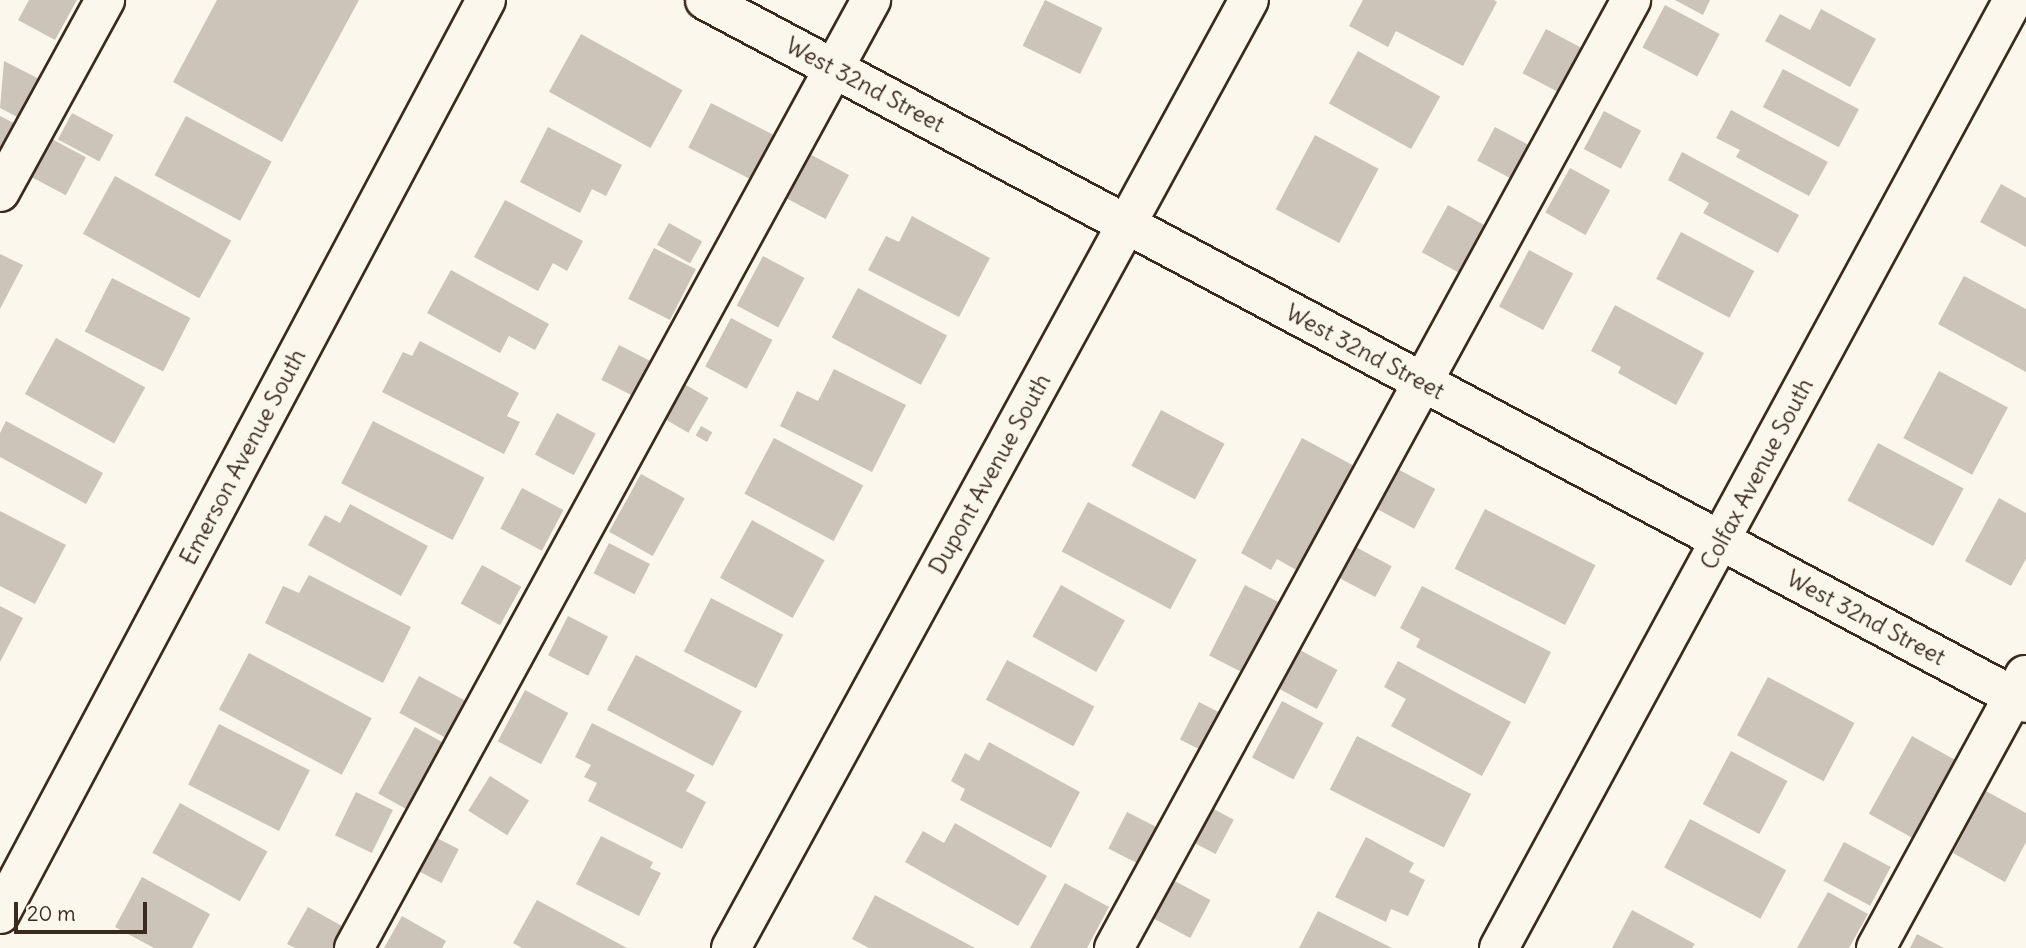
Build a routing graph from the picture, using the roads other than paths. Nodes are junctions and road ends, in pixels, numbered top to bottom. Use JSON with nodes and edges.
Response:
{"nodes":[{"id":1,"x":105,"y":0,"type":"edge"},
{"id":2,"x":486,"y":0,"type":"edge"},
{"id":3,"x":705,"y":0,"type":"edge"},
{"id":4,"x":871,"y":0,"type":"edge"},
{"id":5,"x":1249,"y":0,"type":"edge"},
{"id":6,"x":1630,"y":0,"type":"edge"},
{"id":7,"x":2013,"y":0,"type":"edge"},
{"id":8,"x":834,"y":68,"type":"junction"},
{"id":9,"x":0,"y":192,"type":"edge"},
{"id":10,"x":1126,"y":223,"type":"junction"},
{"id":11,"x":1422,"y":382,"type":"junction"},
{"id":12,"x":1721,"y":541,"type":"junction"},
{"id":13,"x":2022,"y":691,"type":"edge"},
{"id":14,"x":0,"y":914,"type":"edge"},
{"id":15,"x":354,"y":948,"type":"edge"},
{"id":16,"x":731,"y":948,"type":"edge"},
{"id":17,"x":1114,"y":948,"type":"edge"},
{"id":18,"x":1499,"y":948,"type":"edge"},
{"id":19,"x":1876,"y":948,"type":"edge"}],
"edges":[{"from":1,"to":9,"type":"street"},
{"from":2,"to":14,"type":"street","name":"Emerson Avenue South"},
{"from":3,"to":8,"type":"street","name":"West 32nd Street"},
{"from":4,"to":8,"type":"street"},
{"from":5,"to":10,"type":"street","name":"Dupont Avenue South"},
{"from":6,"to":11,"type":"street"},
{"from":7,"to":12,"type":"street","name":"Colfax Avenue South"},
{"from":8,"to":10,"type":"street","name":"West 32nd Street"},
{"from":8,"to":15,"type":"street"},
{"from":10,"to":11,"type":"street","name":"West 32nd Street"},
{"from":10,"to":16,"type":"street","name":"Dupont Avenue South"},
{"from":11,"to":12,"type":"street","name":"West 32nd Street"},
{"from":11,"to":17,"type":"street"},
{"from":12,"to":13,"type":"street","name":"West 32nd Street"},
{"from":12,"to":18,"type":"street","name":"Colfax Avenue South"},
{"from":13,"to":19,"type":"street"}]}
